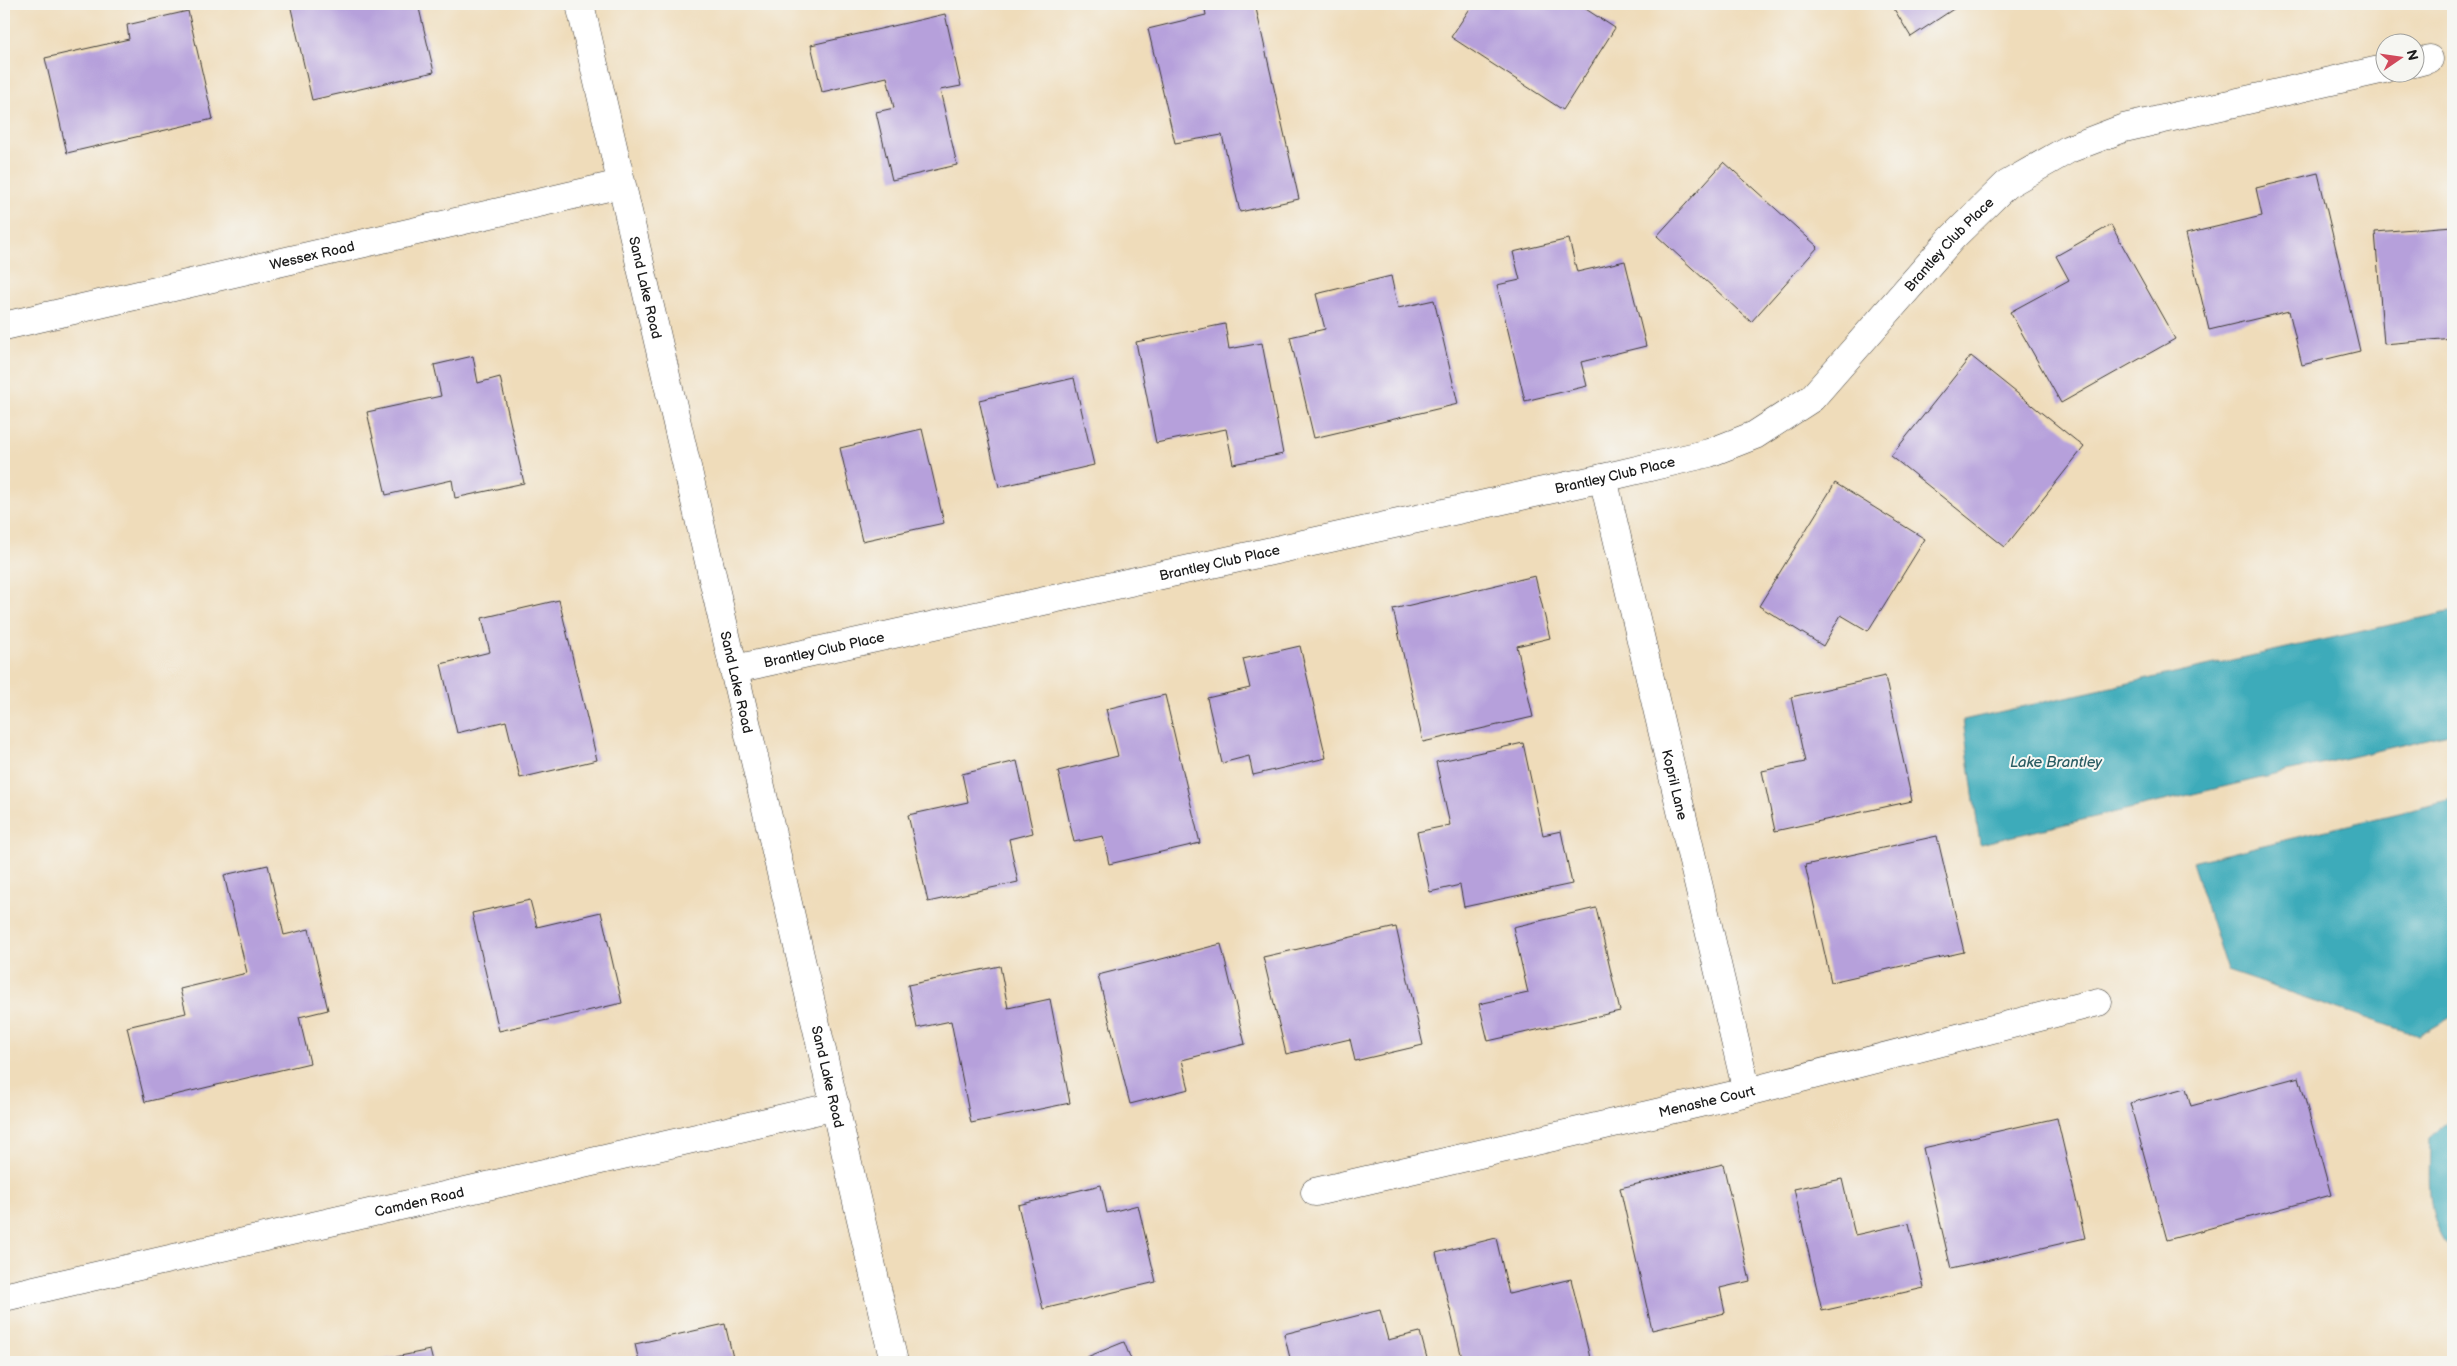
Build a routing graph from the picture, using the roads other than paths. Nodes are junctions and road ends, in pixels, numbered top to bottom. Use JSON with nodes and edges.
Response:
{"nodes":[{"id":1,"x":580,"y":4,"type":"edge"},
{"id":2,"x":2374,"y":72,"type":"edge"},
{"id":3,"x":621,"y":184,"type":"junction"},
{"id":4,"x":4,"y":326,"type":"edge"},
{"id":5,"x":1603,"y":478,"type":"junction"},
{"id":6,"x":735,"y":669,"type":"junction"},
{"id":7,"x":2098,"y":1002,"type":"dead end"},
{"id":8,"x":1747,"y":1092,"type":"junction"},
{"id":9,"x":836,"y":1106,"type":"junction"},
{"id":10,"x":1315,"y":1192,"type":"dead end"},
{"id":11,"x":4,"y":1298,"type":"edge"},
{"id":12,"x":894,"y":1362,"type":"edge"}],
"edges":[{"from":1,"to":3,"type":"street","name":"Sand Lake Road"},
{"from":2,"to":5,"type":"street","name":"Brantley Club Place"},
{"from":3,"to":4,"type":"street","name":"Wessex Road"},
{"from":3,"to":6,"type":"street","name":"Sand Lake Road"},
{"from":5,"to":6,"type":"street","name":"Brantley Club Place"},
{"from":5,"to":8,"type":"street","name":"Kopril Lane"},
{"from":6,"to":9,"type":"street","name":"Sand Lake Road"},
{"from":7,"to":8,"type":"street","name":"Menashe Court"},
{"from":8,"to":10,"type":"street","name":"Menashe Court"},
{"from":9,"to":11,"type":"street","name":"Camden Road"},
{"from":9,"to":12,"type":"street","name":"Sand Lake Road"}]}
